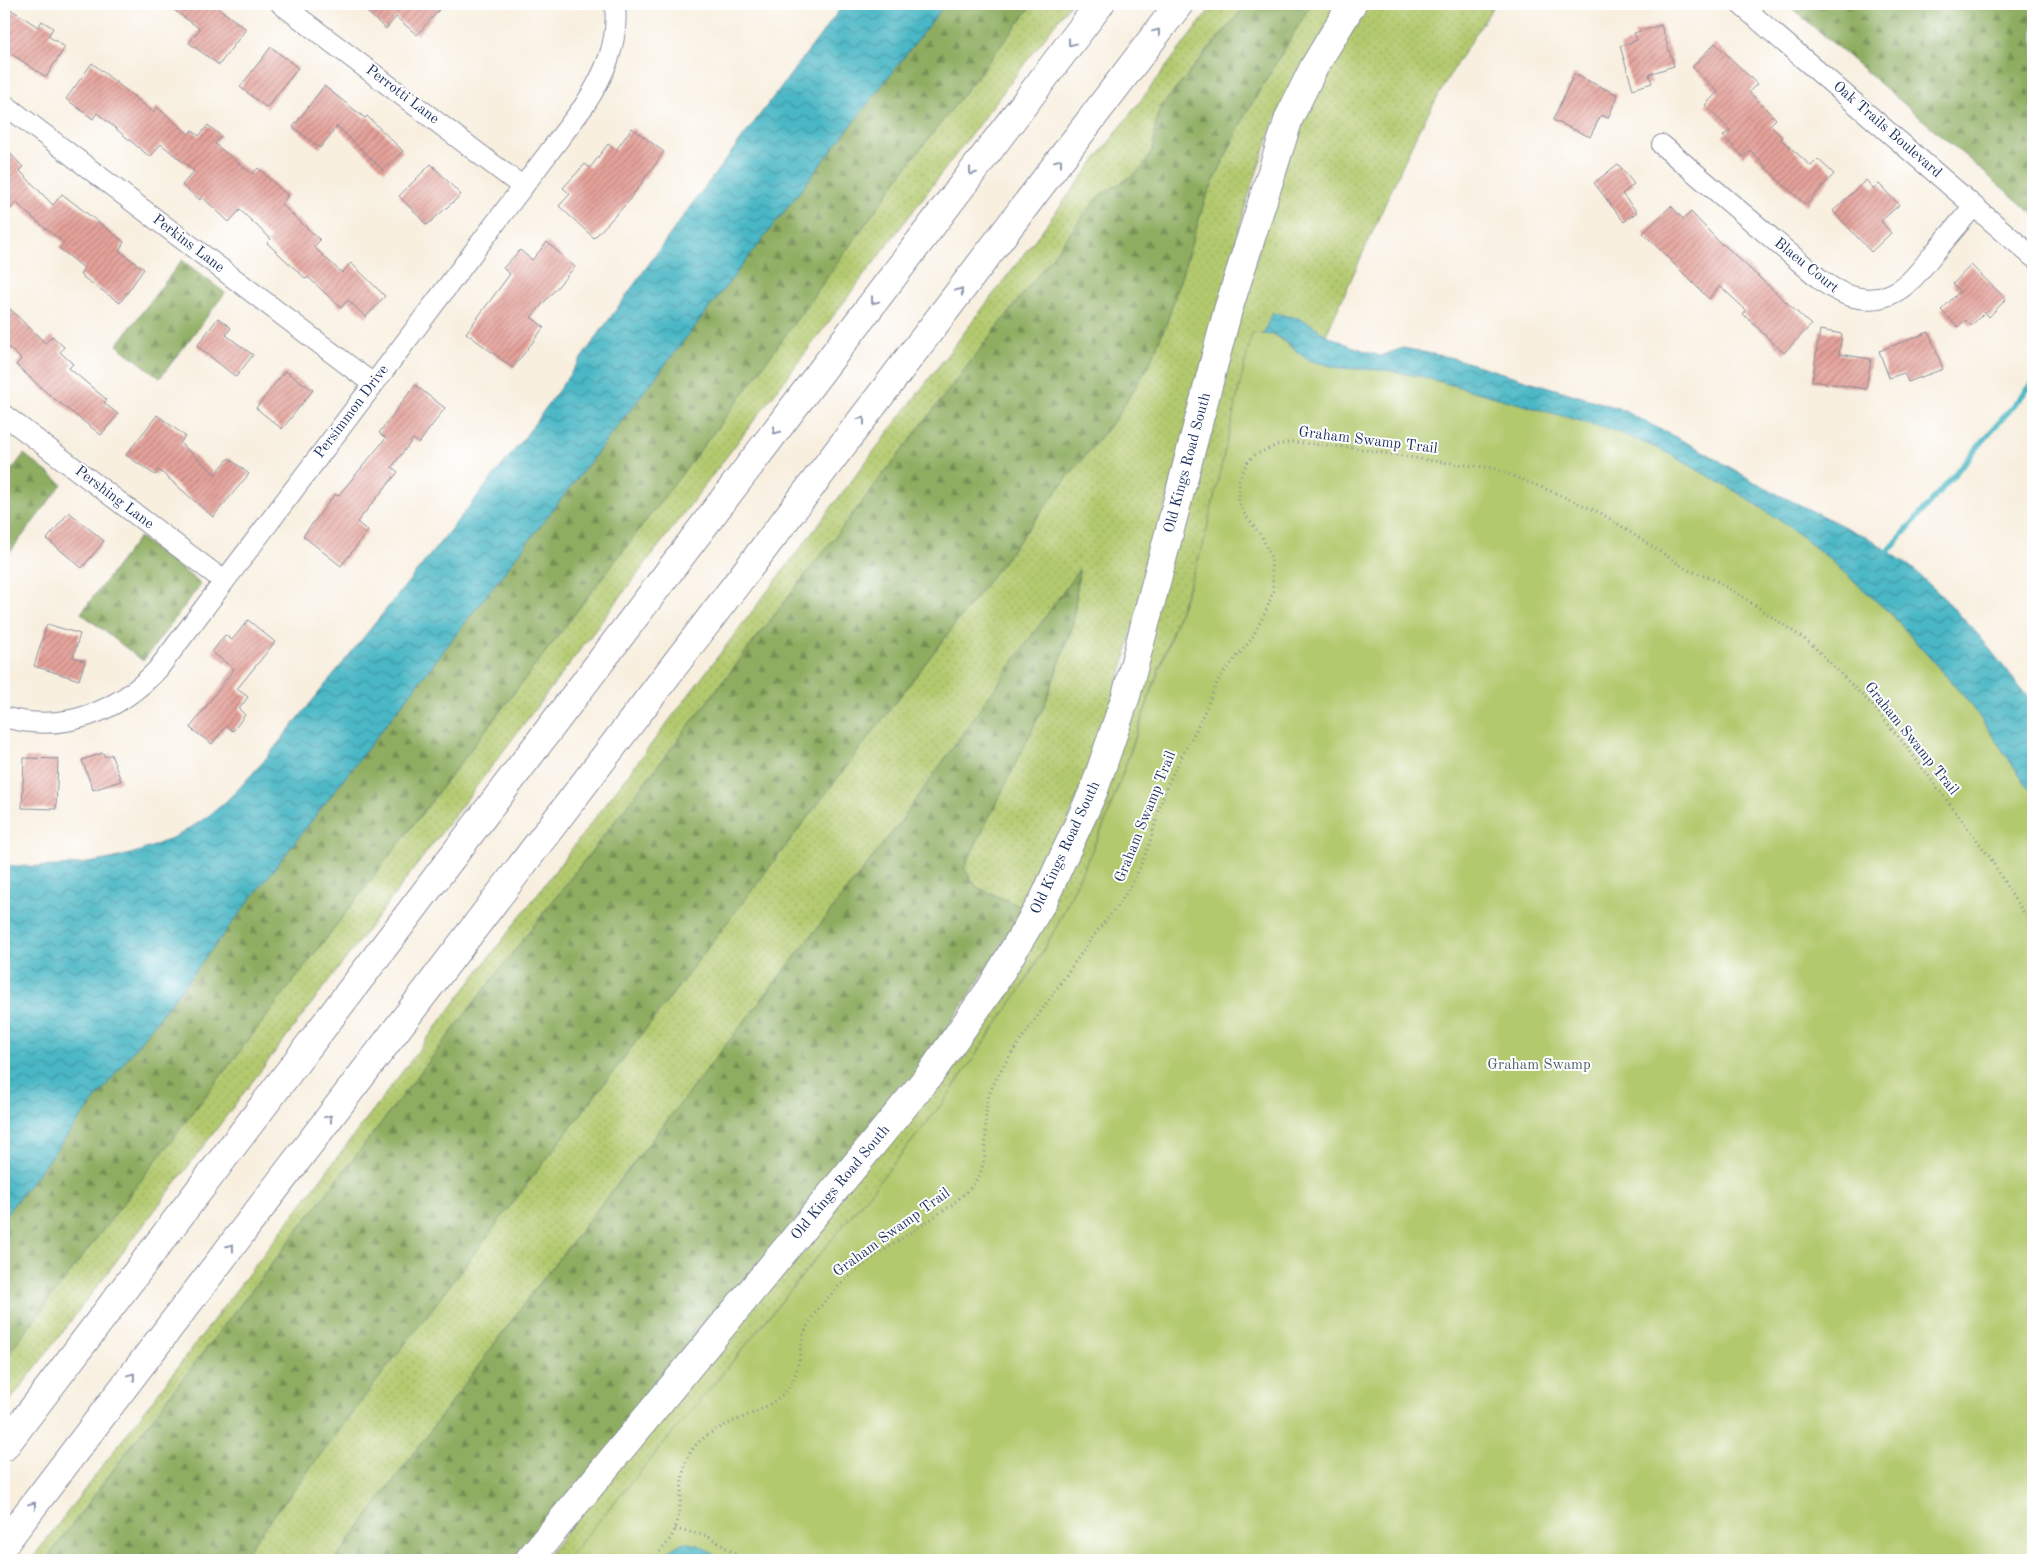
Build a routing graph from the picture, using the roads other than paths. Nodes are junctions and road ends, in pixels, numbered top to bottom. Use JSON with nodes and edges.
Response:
{"nodes":[{"id":1,"x":281,"y":4,"type":"edge"},
{"id":2,"x":615,"y":4,"type":"edge"},
{"id":3,"x":1100,"y":4,"type":"edge"},
{"id":4,"x":1179,"y":4,"type":"edge"},
{"id":5,"x":1352,"y":4,"type":"edge"},
{"id":6,"x":1740,"y":4,"type":"edge"},
{"id":7,"x":4,"y":104,"type":"edge"},
{"id":8,"x":1662,"y":145,"type":"dead end"},
{"id":9,"x":523,"y":187,"type":"junction"},
{"id":10,"x":1974,"y":206,"type":"junction"},
{"id":11,"x":2033,"y":257,"type":"edge"},
{"id":12,"x":373,"y":384,"type":"junction"},
{"id":13,"x":4,"y":415,"type":"edge"},
{"id":14,"x":224,"y":581,"type":"junction"},
{"id":15,"x":4,"y":717,"type":"edge"},
{"id":16,"x":4,"y":1447,"type":"edge"},
{"id":17,"x":4,"y":1544,"type":"edge"},
{"id":18,"x":529,"y":1560,"type":"edge"}],
"edges":[{"from":1,"to":9,"type":"street","name":"Perrotti Lane"},
{"from":2,"to":9,"type":"street","name":"Persimmon Drive"},
{"from":3,"to":16,"type":"main road","one_way":true},
{"from":17,"to":4,"type":"main road","one_way":true},
{"from":5,"to":18,"type":"main road","name":"Old Kings Road South"},
{"from":6,"to":10,"type":"street","name":"Oak Trails Boulevard"},
{"from":7,"to":12,"type":"street","name":"Perkins Lane"},
{"from":8,"to":10,"type":"street","name":"Blaeu Court"},
{"from":9,"to":12,"type":"street","name":"Persimmon Drive"},
{"from":10,"to":11,"type":"street","name":"Oak Trails Boulevard"},
{"from":12,"to":14,"type":"street","name":"Persimmon Drive"},
{"from":13,"to":14,"type":"street","name":"Pershing Lane"},
{"from":14,"to":15,"type":"street","name":"Persimmon Drive"}]}
